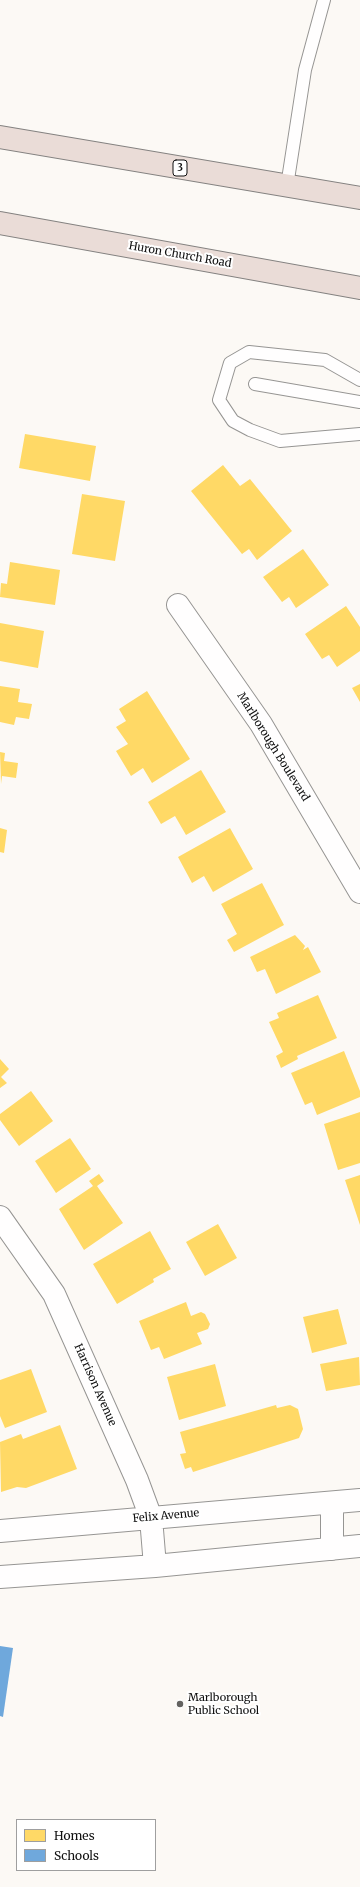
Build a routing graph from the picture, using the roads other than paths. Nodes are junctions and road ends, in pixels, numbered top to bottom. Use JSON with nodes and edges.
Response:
{"nodes":[{"id":1,"x":324,"y":0,"type":"edge"},
{"id":2,"x":0,"y":137,"type":"edge"},
{"id":3,"x":287,"y":186,"type":"junction"},
{"id":4,"x":360,"y":198,"type":"edge"},
{"id":5,"x":0,"y":223,"type":"edge"},
{"id":6,"x":360,"y":288,"type":"edge"},
{"id":7,"x":360,"y":380,"type":"edge"},
{"id":8,"x":255,"y":384,"type":"dead end"},
{"id":9,"x":360,"y":402,"type":"edge"},
{"id":10,"x":360,"y":434,"type":"edge"},
{"id":11,"x":178,"y":605,"type":"dead end"},
{"id":12,"x":360,"y":892,"type":"edge"},
{"id":13,"x":0,"y":1217,"type":"edge"},
{"id":14,"x":360,"y":1500,"type":"edge"},
{"id":15,"x":332,"y":1503,"type":"junction"},
{"id":16,"x":151,"y":1518,"type":"junction"},
{"id":17,"x":0,"y":1531,"type":"edge"},
{"id":18,"x":360,"y":1546,"type":"edge"},
{"id":19,"x":332,"y":1549,"type":"junction"},
{"id":20,"x":155,"y":1566,"type":"junction"},
{"id":21,"x":0,"y":1577,"type":"edge"}],
"edges":[{"from":1,"to":3,"type":"lane"},
{"from":2,"to":3,"type":"highway","number":"3"},
{"from":3,"to":4,"type":"highway","number":"3"},
{"from":5,"to":6,"type":"highway","name":"Huron Church Road"},
{"from":7,"to":10,"type":"lane"},
{"from":8,"to":9,"type":"lane"},
{"from":11,"to":12,"type":"street","name":"Marlborough Boulevard"},
{"from":13,"to":16,"type":"street","name":"Harrison Avenue"},
{"from":14,"to":15,"type":"street","name":"Felix Avenue"},
{"from":15,"to":16,"type":"street","name":"Felix Avenue"},
{"from":15,"to":19,"type":"street"},
{"from":16,"to":17,"type":"street","name":"Felix Avenue"},
{"from":16,"to":20,"type":"street","name":"Harrison Avenue"},
{"from":18,"to":19,"type":"street"},
{"from":19,"to":20,"type":"street"},
{"from":20,"to":21,"type":"street"}]}
